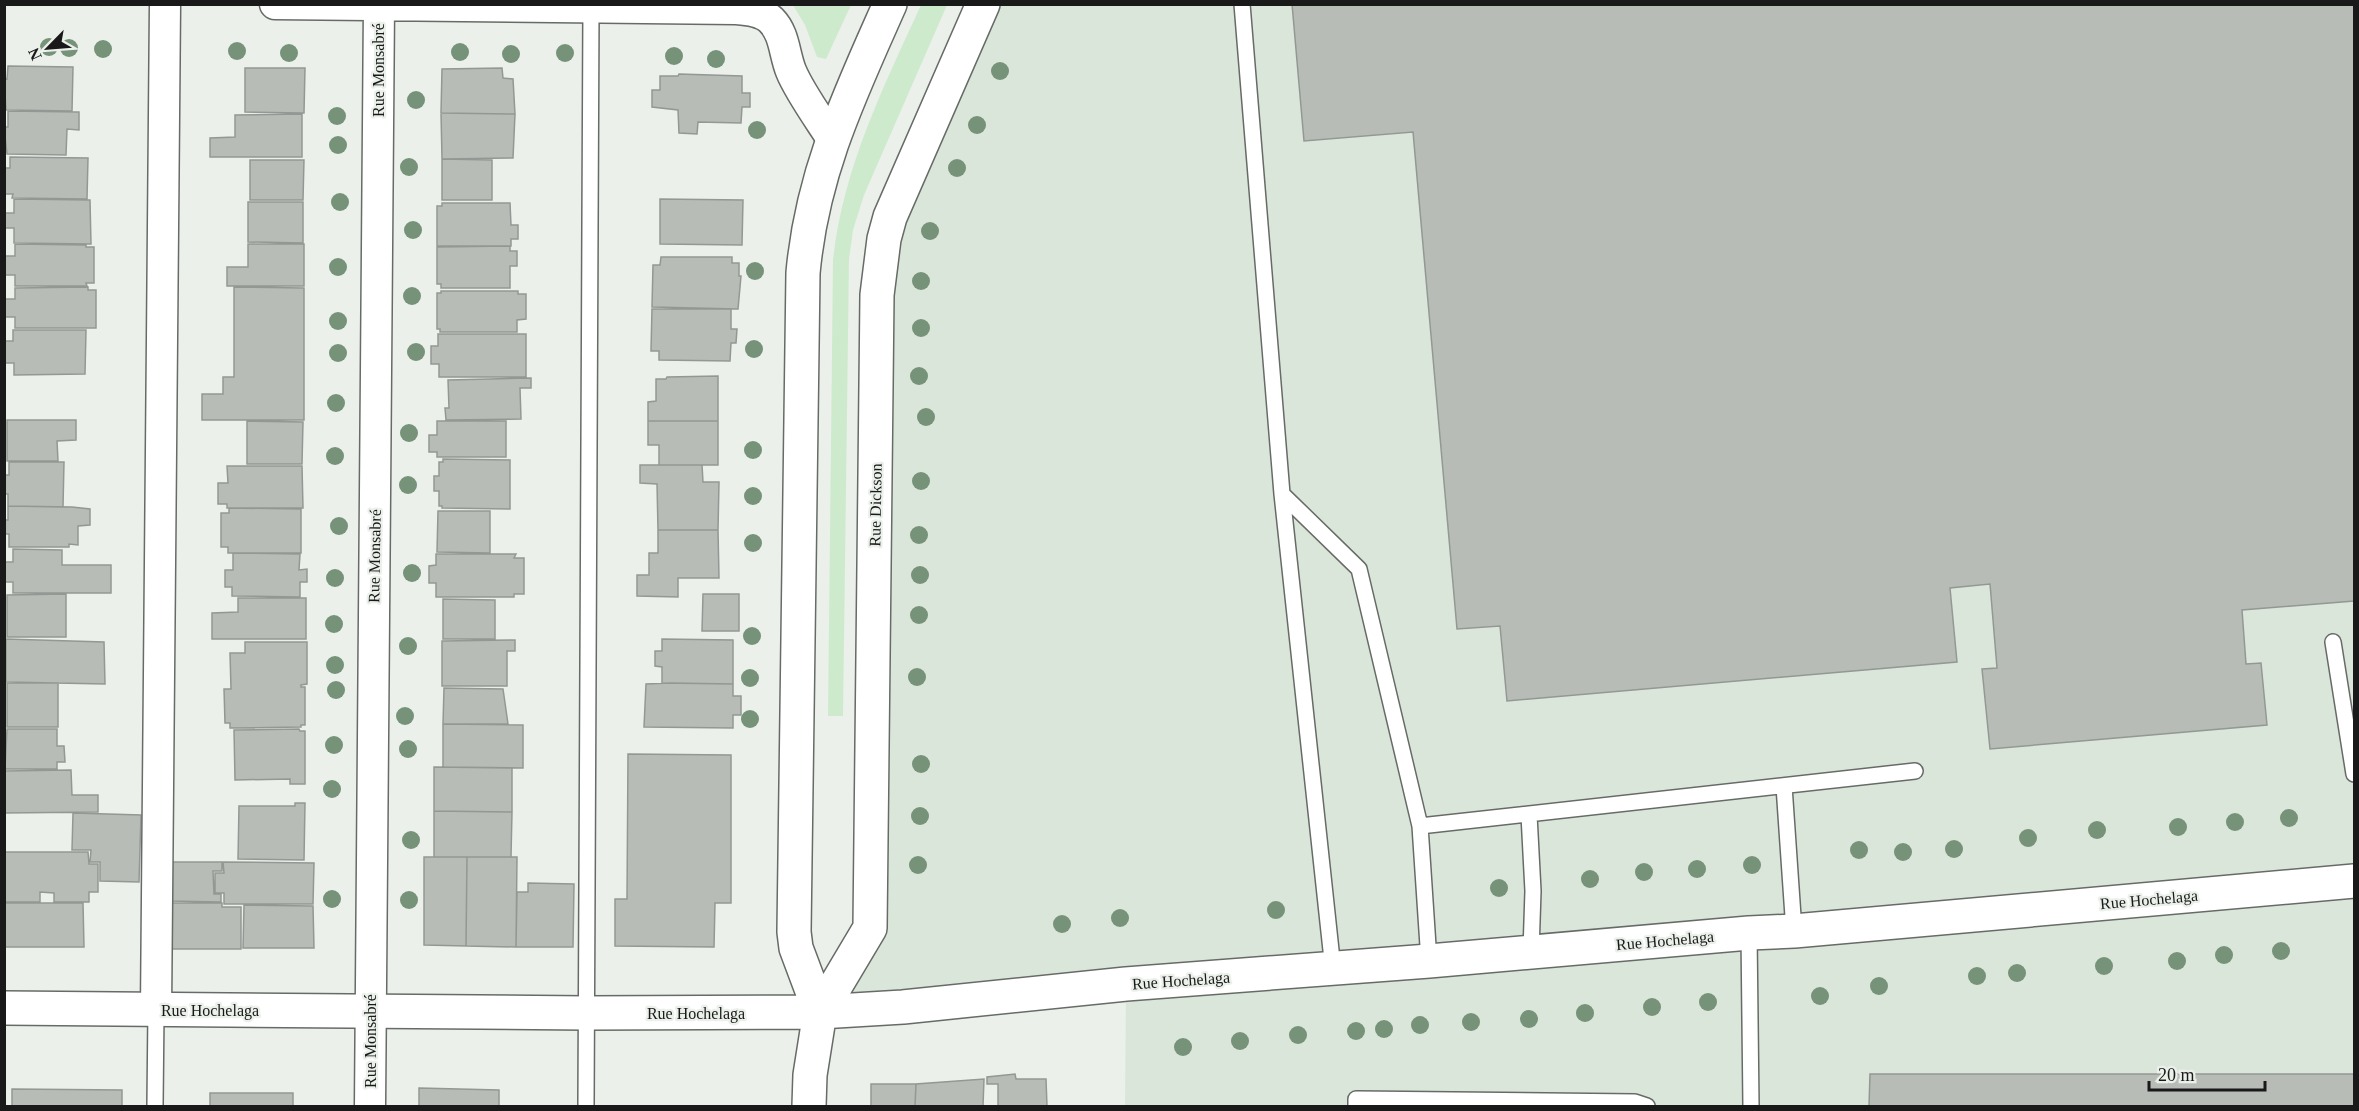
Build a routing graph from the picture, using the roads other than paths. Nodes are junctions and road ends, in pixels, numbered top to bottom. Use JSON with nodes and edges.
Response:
{"nodes":[{"id":1,"x":165,"y":4,"type":"edge"},
{"id":2,"x":275,"y":4,"type":"edge"},
{"id":3,"x":890,"y":4,"type":"edge"},
{"id":4,"x":983,"y":4,"type":"edge"},
{"id":5,"x":1242,"y":4,"type":"edge"},
{"id":6,"x":379,"y":5,"type":"edge"},
{"id":7,"x":591,"y":7,"type":"junction"},
{"id":8,"x":832,"y":139,"type":"junction"},
{"id":9,"x":1282,"y":494,"type":"junction"},
{"id":10,"x":2333,"y":642,"type":"dead end"},
{"id":11,"x":1915,"y":771,"type":"dead end"},
{"id":12,"x":2355,"y":774,"type":"edge"},
{"id":13,"x":1784,"y":786,"type":"junction"},
{"id":14,"x":1529,"y":815,"type":"junction"},
{"id":15,"x":1420,"y":826,"type":"junction"},
{"id":16,"x":2355,"y":881,"type":"edge"},
{"id":17,"x":1794,"y":931,"type":"junction"},
{"id":18,"x":1749,"y":933,"type":"junction"},
{"id":19,"x":1530,"y":951,"type":"junction"},
{"id":20,"x":1429,"y":961,"type":"junction"},
{"id":21,"x":1333,"y":969,"type":"junction"},
{"id":22,"x":4,"y":1008,"type":"edge"},
{"id":23,"x":156,"y":1010,"type":"junction"},
{"id":24,"x":370,"y":1011,"type":"junction"},
{"id":25,"x":820,"y":1012,"type":"junction"},
{"id":26,"x":587,"y":1013,"type":"junction"},
{"id":27,"x":1464,"y":1103,"type":"edge"},
{"id":28,"x":1541,"y":1104,"type":"edge"},
{"id":29,"x":1647,"y":1106,"type":"edge"},
{"id":30,"x":155,"y":1107,"type":"edge"},
{"id":31,"x":370,"y":1107,"type":"edge"},
{"id":32,"x":586,"y":1107,"type":"edge"},
{"id":33,"x":809,"y":1107,"type":"edge"},
{"id":34,"x":1356,"y":1107,"type":"edge"},
{"id":35,"x":1751,"y":1107,"type":"edge"}],
"edges":[{"from":1,"to":23,"type":"street"},
{"from":2,"to":6,"type":"street"},
{"from":3,"to":8,"type":"main road","name":"Rue Dickson"},
{"from":4,"to":25,"type":"main road","name":"Rue Dickson"},
{"from":5,"to":9,"type":"lane"},
{"from":6,"to":7,"type":"street"},
{"from":6,"to":24,"type":"street","name":"Rue Monsabré"},
{"from":7,"to":8,"type":"street"},
{"from":7,"to":26,"type":"lane"},
{"from":8,"to":25,"type":"main road","name":"Rue Dickson"},
{"from":9,"to":15,"type":"lane"},
{"from":9,"to":21,"type":"lane"},
{"from":10,"to":12,"type":"lane"},
{"from":11,"to":13,"type":"lane"},
{"from":13,"to":14,"type":"lane"},
{"from":13,"to":17,"type":"lane"},
{"from":14,"to":15,"type":"lane"},
{"from":14,"to":19,"type":"lane"},
{"from":15,"to":20,"type":"lane"},
{"from":16,"to":17,"type":"main road","name":"Rue Hochelaga"},
{"from":17,"to":18,"type":"main road","name":"Rue Hochelaga"},
{"from":18,"to":19,"type":"main road","name":"Rue Hochelaga"},
{"from":18,"to":35,"type":"lane"},
{"from":19,"to":20,"type":"main road","name":"Rue Hochelaga"},
{"from":20,"to":21,"type":"main road","name":"Rue Hochelaga"},
{"from":21,"to":25,"type":"main road","name":"Rue Hochelaga"},
{"from":22,"to":23,"type":"main road","name":"Rue Hochelaga"},
{"from":23,"to":24,"type":"main road","name":"Rue Hochelaga"},
{"from":23,"to":30,"type":"lane"},
{"from":24,"to":26,"type":"main road","name":"Rue Hochelaga"},
{"from":24,"to":31,"type":"street","name":"Rue Monsabré"},
{"from":25,"to":26,"type":"main road","name":"Rue Hochelaga"},
{"from":25,"to":33,"type":"main road","name":"Rue Dickson"},
{"from":26,"to":32,"type":"lane"},
{"from":27,"to":28,"type":"lane"},
{"from":27,"to":34,"type":"lane"},
{"from":28,"to":29,"type":"lane"}]}
